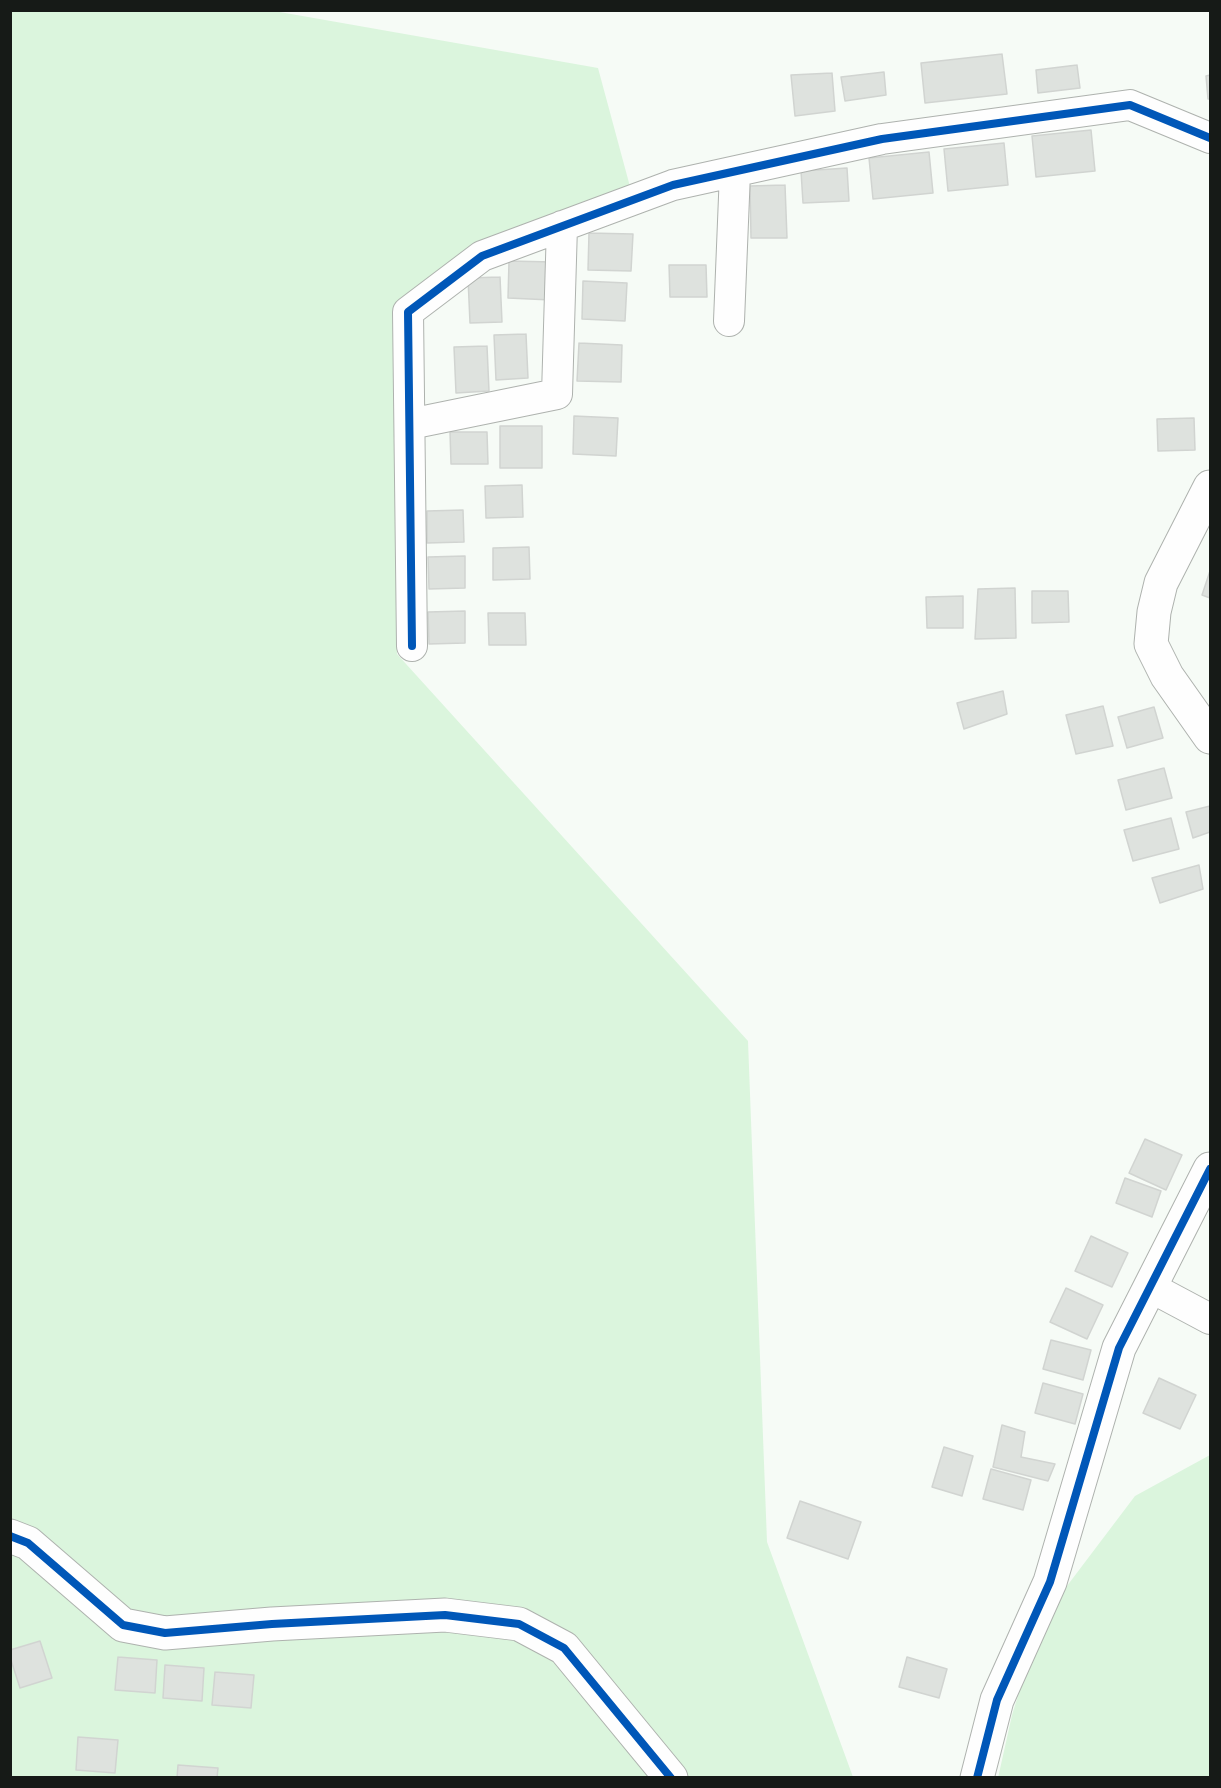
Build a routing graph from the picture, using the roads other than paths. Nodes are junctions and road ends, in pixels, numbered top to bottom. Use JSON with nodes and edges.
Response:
{"nodes":[{"id":1,"x":1210,"y":138,"type":"edge"},
{"id":2,"x":735,"y":171,"type":"junction"},
{"id":3,"x":562,"y":226,"type":"junction"},
{"id":4,"x":729,"y":321,"type":"dead end"},
{"id":5,"x":410,"y":424,"type":"junction"},
{"id":6,"x":1210,"y":487,"type":"edge"},
{"id":7,"x":412,"y":646,"type":"dead end"},
{"id":8,"x":1210,"y":737,"type":"edge"},
{"id":9,"x":1210,"y":1169,"type":"edge"},
{"id":10,"x":1150,"y":1287,"type":"junction"},
{"id":11,"x":1210,"y":1319,"type":"edge"},
{"id":12,"x":10,"y":1536,"type":"edge"},
{"id":13,"x":671,"y":1778,"type":"edge"},
{"id":14,"x":977,"y":1778,"type":"edge"}],
"edges":[{"from":1,"to":2,"type":"street"},
{"from":2,"to":3,"type":"street"},
{"from":2,"to":4,"type":"street"},
{"from":3,"to":5,"type":"street"},
{"from":3,"to":5,"type":"street"},
{"from":5,"to":7,"type":"street"},
{"from":6,"to":8,"type":"street"},
{"from":9,"to":10,"type":"street"},
{"from":10,"to":11,"type":"street"},
{"from":10,"to":14,"type":"street"},
{"from":12,"to":13,"type":"street"}]}
